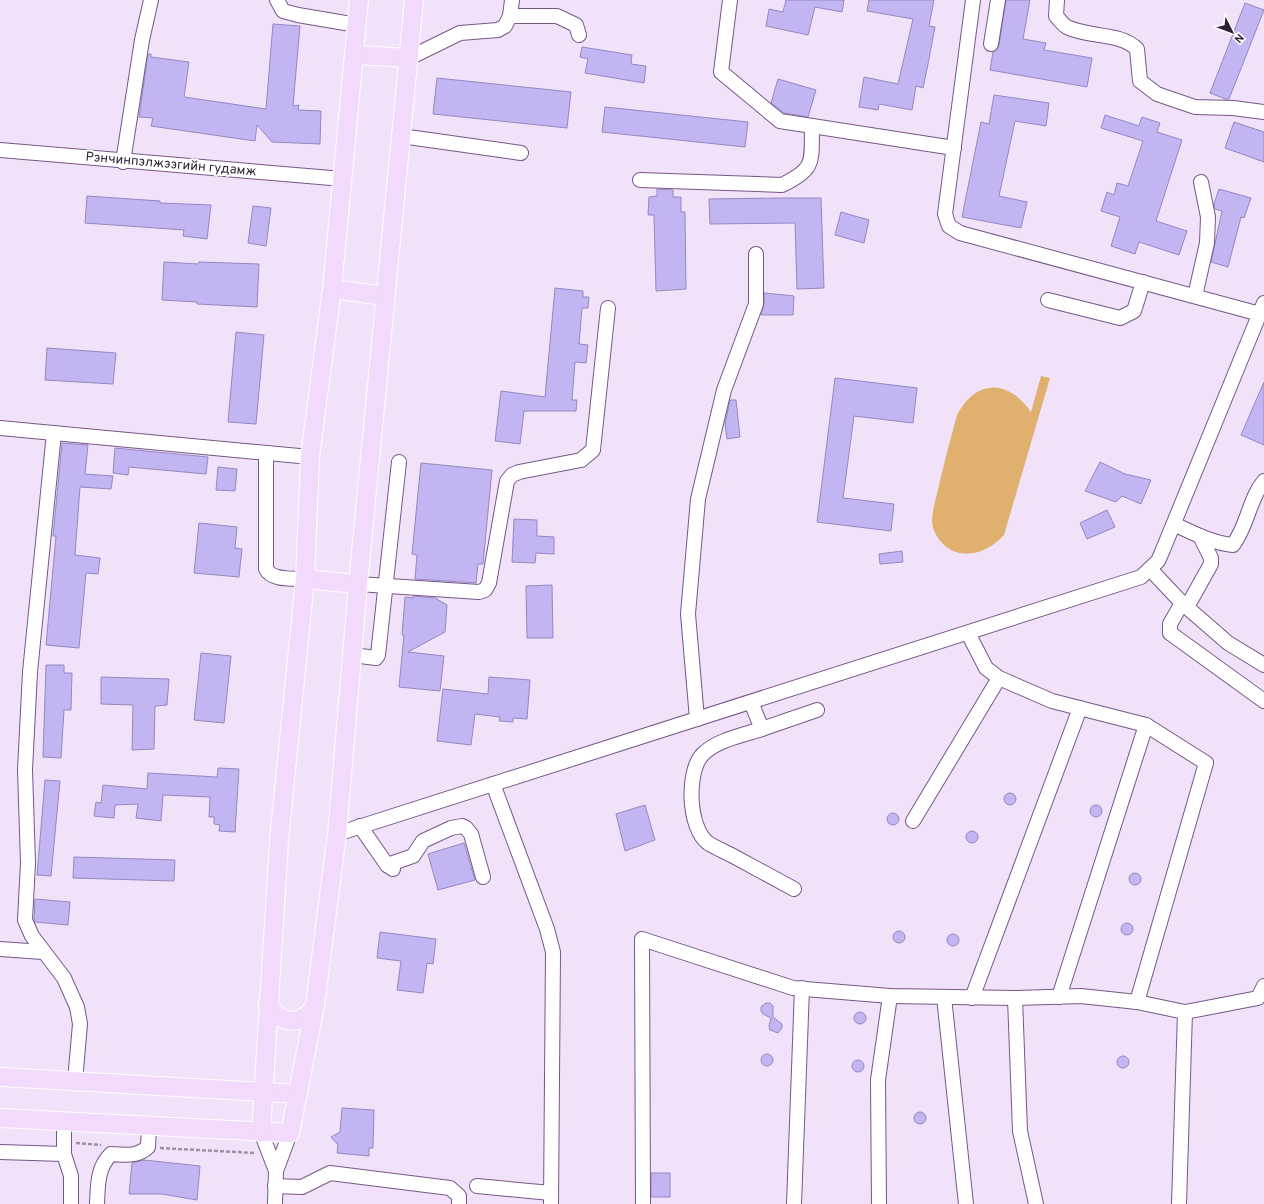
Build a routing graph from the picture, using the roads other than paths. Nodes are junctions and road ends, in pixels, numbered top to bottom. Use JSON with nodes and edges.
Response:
{"nodes":[{"id":1,"x":151,"y":0,"type":"edge"},
{"id":2,"x":277,"y":0,"type":"edge"},
{"id":3,"x":359,"y":0,"type":"edge"},
{"id":4,"x":414,"y":0,"type":"edge"},
{"id":5,"x":512,"y":0,"type":"edge"},
{"id":6,"x":730,"y":0,"type":"edge"},
{"id":7,"x":973,"y":0,"type":"edge"},
{"id":8,"x":998,"y":0,"type":"edge"},
{"id":9,"x":1057,"y":0,"type":"edge"},
{"id":10,"x":510,"y":16,"type":"junction"},
{"id":11,"x":357,"y":25,"type":"junction"},
{"id":12,"x":579,"y":35,"type":"dead end"},
{"id":13,"x":991,"y":44,"type":"dead end"},
{"id":14,"x":355,"y":55,"type":"junction"},
{"id":15,"x":409,"y":58,"type":"junction"},
{"id":16,"x":1264,"y":112,"type":"edge"},
{"id":17,"x":812,"y":126,"type":"junction"},
{"id":18,"x":401,"y":136,"type":"junction"},
{"id":19,"x":954,"y":148,"type":"junction"},
{"id":20,"x":0,"y":150,"type":"edge"},
{"id":21,"x":521,"y":153,"type":"dead end"},
{"id":22,"x":123,"y":162,"type":"junction"},
{"id":23,"x":343,"y":179,"type":"junction"},
{"id":24,"x":640,"y":180,"type":"dead end"},
{"id":25,"x":1200,"y":182,"type":"dead end"},
{"id":26,"x":756,"y":254,"type":"dead end"},
{"id":27,"x":1143,"y":282,"type":"junction"},
{"id":28,"x":332,"y":289,"type":"junction"},
{"id":29,"x":385,"y":296,"type":"junction"},
{"id":30,"x":1195,"y":296,"type":"junction"},
{"id":31,"x":1048,"y":300,"type":"dead end"},
{"id":32,"x":608,"y":308,"type":"dead end"},
{"id":33,"x":1262,"y":308,"type":"edge"},
{"id":34,"x":0,"y":428,"type":"edge"},
{"id":35,"x":54,"y":433,"type":"junction"},
{"id":36,"x":266,"y":453,"type":"junction"},
{"id":37,"x":310,"y":457,"type":"junction"},
{"id":38,"x":399,"y":462,"type":"dead end"},
{"id":39,"x":1264,"y":480,"type":"edge"},
{"id":40,"x":1174,"y":524,"type":"junction"},
{"id":41,"x":1200,"y":536,"type":"junction"},
{"id":42,"x":1150,"y":570,"type":"junction"},
{"id":43,"x":304,"y":579,"type":"junction"},
{"id":44,"x":358,"y":584,"type":"junction"},
{"id":45,"x":386,"y":586,"type":"junction"},
{"id":46,"x":1184,"y":605,"type":"junction"},
{"id":47,"x":968,"y":633,"type":"junction"},
{"id":48,"x":352,"y":655,"type":"junction"},
{"id":49,"x":1264,"y":665,"type":"edge"},
{"id":50,"x":999,"y":678,"type":"junction"},
{"id":51,"x":1264,"y":701,"type":"edge"},
{"id":52,"x":751,"y":702,"type":"junction"},
{"id":53,"x":1080,"y":708,"type":"junction"},
{"id":54,"x":817,"y":710,"type":"dead end"},
{"id":55,"x":697,"y":719,"type":"junction"},
{"id":56,"x":1146,"y":725,"type":"junction"},
{"id":57,"x":762,"y":729,"type":"junction"},
{"id":58,"x":493,"y":784,"type":"junction"},
{"id":59,"x":913,"y":821,"type":"dead end"},
{"id":60,"x":360,"y":826,"type":"junction"},
{"id":61,"x":337,"y":834,"type":"junction"},
{"id":62,"x":483,"y":878,"type":"dead end"},
{"id":63,"x":794,"y":889,"type":"dead end"},
{"id":64,"x":0,"y":949,"type":"edge"},
{"id":65,"x":43,"y":952,"type":"junction"},
{"id":66,"x":802,"y":988,"type":"junction"},
{"id":67,"x":1262,"y":994,"type":"edge"},
{"id":68,"x":890,"y":996,"type":"junction"},
{"id":69,"x":944,"y":997,"type":"junction"},
{"id":70,"x":1059,"y":997,"type":"junction"},
{"id":71,"x":972,"y":998,"type":"junction"},
{"id":72,"x":1015,"y":998,"type":"junction"},
{"id":73,"x":1137,"y":1002,"type":"junction"},
{"id":74,"x":268,"y":1003,"type":"junction"},
{"id":75,"x":315,"y":1005,"type":"junction"},
{"id":76,"x":1185,"y":1012,"type":"junction"},
{"id":77,"x":0,"y":1077,"type":"edge"},
{"id":78,"x":75,"y":1081,"type":"junction"},
{"id":79,"x":263,"y":1092,"type":"junction"},
{"id":80,"x":298,"y":1094,"type":"junction"},
{"id":81,"x":0,"y":1118,"type":"edge"},
{"id":82,"x":64,"y":1121,"type":"junction"},
{"id":83,"x":150,"y":1126,"type":"junction"},
{"id":84,"x":261,"y":1132,"type":"junction"},
{"id":85,"x":290,"y":1133,"type":"junction"},
{"id":86,"x":0,"y":1152,"type":"edge"},
{"id":87,"x":64,"y":1154,"type":"junction"},
{"id":88,"x":276,"y":1171,"type":"junction"},
{"id":89,"x":276,"y":1186,"type":"junction"},
{"id":90,"x":476,"y":1186,"type":"dead end"},
{"id":91,"x":551,"y":1198,"type":"edge"},
{"id":92,"x":71,"y":1204,"type":"edge"},
{"id":93,"x":97,"y":1204,"type":"edge"},
{"id":94,"x":275,"y":1204,"type":"edge"},
{"id":95,"x":459,"y":1204,"type":"edge"},
{"id":96,"x":643,"y":1204,"type":"edge"},
{"id":97,"x":794,"y":1204,"type":"edge"},
{"id":98,"x":879,"y":1204,"type":"edge"},
{"id":99,"x":966,"y":1204,"type":"edge"},
{"id":100,"x":1036,"y":1204,"type":"edge"},
{"id":101,"x":1179,"y":1204,"type":"edge"}],
"edges":[{"from":1,"to":22,"type":"street"},
{"from":2,"to":11,"type":"street"},
{"from":3,"to":11,"type":"main road"},
{"from":4,"to":15,"type":"main road"},
{"from":5,"to":10,"type":"street"},
{"from":6,"to":17,"type":"street"},
{"from":7,"to":19,"type":"street"},
{"from":8,"to":13,"type":"street"},
{"from":9,"to":16,"type":"street"},
{"from":10,"to":12,"type":"street"},
{"from":10,"to":15,"type":"street"},
{"from":11,"to":14,"type":"main road"},
{"from":14,"to":15,"type":"main road"},
{"from":14,"to":23,"type":"main road"},
{"from":15,"to":18,"type":"main road"},
{"from":17,"to":19,"type":"street"},
{"from":17,"to":24,"type":"street"},
{"from":18,"to":21,"type":"street"},
{"from":18,"to":29,"type":"main road"},
{"from":19,"to":27,"type":"street"},
{"from":20,"to":22,"type":"street","name":"Рэнчинпэлжээгийн гудамж"},
{"from":22,"to":23,"type":"street","name":"Рэнчинпэлжээгийн гудамж"},
{"from":23,"to":28,"type":"main road"},
{"from":25,"to":30,"type":"street"},
{"from":26,"to":55,"type":"street"},
{"from":27,"to":30,"type":"street"},
{"from":27,"to":31,"type":"street"},
{"from":28,"to":29,"type":"main road"},
{"from":28,"to":37,"type":"main road"},
{"from":29,"to":44,"type":"main road"},
{"from":30,"to":33,"type":"street"},
{"from":32,"to":45,"type":"street"},
{"from":33,"to":40,"type":"street"},
{"from":34,"to":35,"type":"street"},
{"from":35,"to":36,"type":"street"},
{"from":35,"to":65,"type":"street"},
{"from":36,"to":37,"type":"street"},
{"from":36,"to":43,"type":"street"},
{"from":37,"to":43,"type":"main road"},
{"from":38,"to":45,"type":"street"},
{"from":39,"to":41,"type":"street"},
{"from":40,"to":41,"type":"street"},
{"from":40,"to":42,"type":"street"},
{"from":41,"to":46,"type":"street"},
{"from":42,"to":46,"type":"street"},
{"from":42,"to":47,"type":"street"},
{"from":43,"to":44,"type":"main road"},
{"from":43,"to":74,"type":"main road"},
{"from":44,"to":45,"type":"street"},
{"from":44,"to":48,"type":"main road"},
{"from":45,"to":48,"type":"street"},
{"from":46,"to":49,"type":"street"},
{"from":46,"to":51,"type":"street"},
{"from":47,"to":50,"type":"street"},
{"from":47,"to":52,"type":"street"},
{"from":48,"to":61,"type":"main road"},
{"from":50,"to":53,"type":"street"},
{"from":50,"to":59,"type":"street"},
{"from":52,"to":55,"type":"street"},
{"from":52,"to":57,"type":"street"},
{"from":53,"to":56,"type":"street"},
{"from":53,"to":71,"type":"street"},
{"from":54,"to":57,"type":"street"},
{"from":55,"to":58,"type":"street"},
{"from":56,"to":70,"type":"street"},
{"from":56,"to":73,"type":"street"},
{"from":57,"to":63,"type":"street"},
{"from":58,"to":60,"type":"street"},
{"from":58,"to":91,"type":"street"},
{"from":60,"to":61,"type":"street"},
{"from":60,"to":62,"type":"street"},
{"from":61,"to":75,"type":"main road"},
{"from":64,"to":65,"type":"street"},
{"from":65,"to":78,"type":"street"},
{"from":66,"to":68,"type":"street"},
{"from":66,"to":96,"type":"street"},
{"from":66,"to":97,"type":"street"},
{"from":67,"to":76,"type":"street"},
{"from":68,"to":69,"type":"street"},
{"from":68,"to":98,"type":"street"},
{"from":69,"to":71,"type":"street"},
{"from":69,"to":99,"type":"street"},
{"from":70,"to":72,"type":"street"},
{"from":70,"to":73,"type":"street"},
{"from":71,"to":72,"type":"street"},
{"from":72,"to":100,"type":"street"},
{"from":73,"to":76,"type":"street"},
{"from":74,"to":75,"type":"main road"},
{"from":74,"to":79,"type":"main road"},
{"from":75,"to":80,"type":"main road"},
{"from":76,"to":101,"type":"street"},
{"from":77,"to":78,"type":"main road"},
{"from":78,"to":79,"type":"main road"},
{"from":79,"to":80,"type":"main road"},
{"from":79,"to":84,"type":"main road"},
{"from":80,"to":85,"type":"main road"},
{"from":81,"to":82,"type":"main road"},
{"from":82,"to":83,"type":"main road"},
{"from":82,"to":87,"type":"street"},
{"from":83,"to":84,"type":"main road"},
{"from":83,"to":93,"type":"street"},
{"from":84,"to":85,"type":"main road"},
{"from":84,"to":88,"type":"street"},
{"from":85,"to":88,"type":"street"},
{"from":86,"to":87,"type":"street"},
{"from":87,"to":92,"type":"street"},
{"from":88,"to":89,"type":"street"},
{"from":89,"to":94,"type":"street"},
{"from":89,"to":95,"type":"street"},
{"from":90,"to":91,"type":"street"}]}
